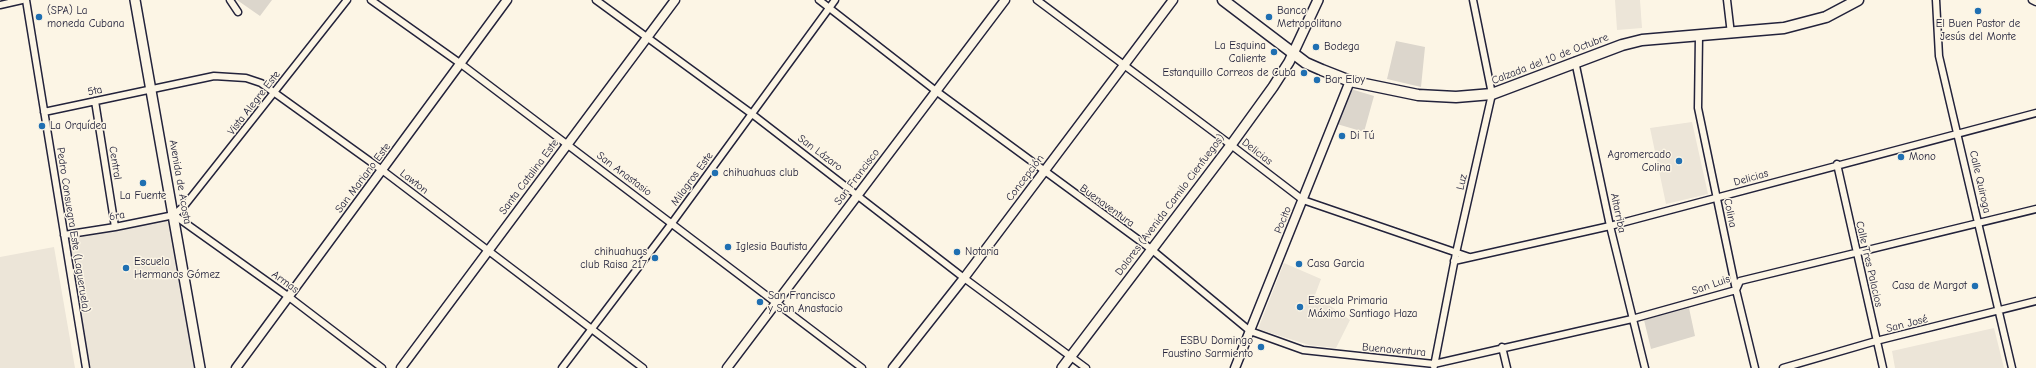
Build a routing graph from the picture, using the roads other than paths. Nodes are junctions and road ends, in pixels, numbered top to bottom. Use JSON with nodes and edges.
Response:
{"nodes":[{"id":1,"x":22,"y":0,"type":"edge"},
{"id":2,"x":26,"y":0,"type":"edge"},
{"id":3,"x":135,"y":0,"type":"edge"},
{"id":4,"x":230,"y":0,"type":"edge"},
{"id":5,"x":346,"y":0,"type":"edge"},
{"id":6,"x":371,"y":0,"type":"edge"},
{"id":7,"x":507,"y":0,"type":"edge"},
{"id":8,"x":596,"y":0,"type":"edge"},
{"id":9,"x":675,"y":0,"type":"edge"},
{"id":10,"x":820,"y":0,"type":"edge"},
{"id":11,"x":835,"y":0,"type":"edge"},
{"id":12,"x":1005,"y":0,"type":"edge"},
{"id":13,"x":1036,"y":0,"type":"edge"},
{"id":14,"x":1173,"y":0,"type":"edge"},
{"id":15,"x":1223,"y":0,"type":"edge"},
{"id":16,"x":1318,"y":0,"type":"edge"},
{"id":17,"x":1473,"y":0,"type":"edge"},
{"id":18,"x":1727,"y":0,"type":"edge"},
{"id":19,"x":1858,"y":0,"type":"edge"},
{"id":20,"x":1936,"y":0,"type":"edge"},
{"id":21,"x":2032,"y":0,"type":"edge"},
{"id":22,"x":2036,"y":2,"type":"edge"},
{"id":23,"x":0,"y":5,"type":"edge"},
{"id":24,"x":829,"y":7,"type":"junction"},
{"id":25,"x":238,"y":12,"type":"dead end"},
{"id":26,"x":1731,"y":34,"type":"junction"},
{"id":27,"x":1698,"y":36,"type":"junction"},
{"id":28,"x":647,"y":38,"type":"junction"},
{"id":29,"x":1293,"y":53,"type":"junction"},
{"id":30,"x":1575,"y":62,"type":"junction"},
{"id":31,"x":461,"y":64,"type":"junction"},
{"id":32,"x":1124,"y":66,"type":"junction"},
{"id":33,"x":1350,"y":81,"type":"junction"},
{"id":34,"x":151,"y":89,"type":"junction"},
{"id":35,"x":936,"y":91,"type":"junction"},
{"id":36,"x":275,"y":93,"type":"junction"},
{"id":37,"x":1492,"y":94,"type":"junction"},
{"id":38,"x":95,"y":101,"type":"junction"},
{"id":39,"x":44,"y":112,"type":"junction"},
{"id":40,"x":2036,"y":113,"type":"edge"},
{"id":41,"x":752,"y":114,"type":"junction"},
{"id":42,"x":1958,"y":133,"type":"junction"},
{"id":43,"x":568,"y":145,"type":"junction"},
{"id":44,"x":1231,"y":145,"type":"junction"},
{"id":45,"x":1837,"y":164,"type":"junction"},
{"id":46,"x":382,"y":170,"type":"junction"},
{"id":47,"x":1043,"y":172,"type":"junction"},
{"id":48,"x":858,"y":194,"type":"junction"},
{"id":49,"x":1716,"y":198,"type":"junction"},
{"id":50,"x":1302,"y":200,"type":"junction"},
{"id":51,"x":2036,"y":209,"type":"edge"},
{"id":52,"x":174,"y":215,"type":"junction"},
{"id":53,"x":672,"y":223,"type":"junction"},
{"id":54,"x":1979,"y":223,"type":"junction"},
{"id":55,"x":1610,"y":226,"type":"junction"},
{"id":56,"x":115,"y":227,"type":"junction"},
{"id":57,"x":64,"y":235,"type":"junction"},
{"id":58,"x":1151,"y":249,"type":"junction"},
{"id":59,"x":488,"y":251,"type":"junction"},
{"id":60,"x":1456,"y":253,"type":"junction"},
{"id":61,"x":1856,"y":253,"type":"junction"},
{"id":62,"x":1470,"y":258,"type":"junction"},
{"id":63,"x":1454,"y":261,"type":"junction"},
{"id":64,"x":964,"y":278,"type":"junction"},
{"id":65,"x":1736,"y":290,"type":"junction"},
{"id":66,"x":289,"y":297,"type":"junction"},
{"id":67,"x":776,"y":301,"type":"junction"},
{"id":68,"x":2036,"y":301,"type":"edge"},
{"id":69,"x":1998,"y":311,"type":"junction"},
{"id":70,"x":1632,"y":319,"type":"junction"},
{"id":71,"x":591,"y":329,"type":"junction"},
{"id":72,"x":1250,"y":332,"type":"junction"},
{"id":73,"x":1876,"y":342,"type":"junction"},
{"id":74,"x":1502,"y":347,"type":"junction"},
{"id":75,"x":1071,"y":356,"type":"junction"},
{"id":76,"x":1434,"y":366,"type":"edge"},
{"id":77,"x":86,"y":368,"type":"edge"},
{"id":78,"x":200,"y":368,"type":"edge"},
{"id":79,"x":236,"y":368,"type":"edge"},
{"id":80,"x":382,"y":368,"type":"edge"},
{"id":81,"x":401,"y":368,"type":"edge"},
{"id":82,"x":562,"y":368,"type":"edge"},
{"id":83,"x":643,"y":368,"type":"edge"},
{"id":84,"x":727,"y":368,"type":"edge"},
{"id":85,"x":862,"y":368,"type":"edge"},
{"id":86,"x":893,"y":368,"type":"edge"},
{"id":87,"x":1062,"y":368,"type":"edge"},
{"id":88,"x":1086,"y":368,"type":"edge"},
{"id":89,"x":1236,"y":368,"type":"edge"},
{"id":90,"x":1507,"y":368,"type":"edge"},
{"id":91,"x":1645,"y":368,"type":"edge"},
{"id":92,"x":1755,"y":368,"type":"edge"},
{"id":93,"x":1783,"y":368,"type":"edge"},
{"id":94,"x":1882,"y":368,"type":"edge"},
{"id":95,"x":2012,"y":368,"type":"edge"}],
"edges":[{"from":1,"to":23,"type":"street"},
{"from":2,"to":39,"type":"street","name":"Pedro Consuegra Este (Lagueruela)"},
{"from":3,"to":34,"type":"main road","name":"Avenida de Acosta"},
{"from":4,"to":25,"type":"street"},
{"from":5,"to":36,"type":"street","name":"Vista Alegre Este"},
{"from":6,"to":31,"type":"street","name":"San Anastasio"},
{"from":7,"to":31,"type":"street","name":"San Mariano Este"},
{"from":8,"to":28,"type":"street","name":"San Lázaro"},
{"from":9,"to":28,"type":"street","name":"Santa Catalina Este"},
{"from":10,"to":24,"type":"street","name":"Buenaventura"},
{"from":11,"to":24,"type":"street","name":"Milagros Este"},
{"from":12,"to":35,"type":"street","name":"San Francisco"},
{"from":13,"to":32,"type":"street","name":"Delicias"},
{"from":14,"to":32,"type":"street","name":"Concepción"},
{"from":15,"to":29,"type":"main road","name":"Calzada del 10 de Octubre"},
{"from":16,"to":29,"type":"main road","name":"Dolores (Avenida Camilo Cienfuegos)"},
{"from":17,"to":37,"type":"street","name":"Luz"},
{"from":18,"to":26,"type":"street"},
{"from":19,"to":26,"type":"main road","name":"Calzada del 10 de Octubre"},
{"from":20,"to":42,"type":"street","name":"Calle Quiroga"},
{"from":21,"to":22,"type":"street"},
{"from":24,"to":35,"type":"street","name":"Buenaventura"},
{"from":24,"to":41,"type":"street","name":"Milagros Este"},
{"from":26,"to":27,"type":"main road","name":"Calzada del 10 de Octubre"},
{"from":27,"to":30,"type":"main road","name":"Calzada del 10 de Octubre"},
{"from":27,"to":49,"type":"street","name":"Colina"},
{"from":28,"to":41,"type":"street","name":"San Lázaro"},
{"from":28,"to":43,"type":"street","name":"Santa Catalina Este"},
{"from":29,"to":33,"type":"main road","name":"Calzada del 10 de Octubre"},
{"from":29,"to":44,"type":"main road","name":"Dolores (Avenida Camilo Cienfuegos)"},
{"from":30,"to":37,"type":"main road","name":"Calzada del 10 de Octubre"},
{"from":30,"to":55,"type":"street","name":"Altarriba"},
{"from":31,"to":43,"type":"street","name":"San Anastasio"},
{"from":31,"to":46,"type":"street","name":"San Mariano Este"},
{"from":32,"to":44,"type":"street","name":"Delicias"},
{"from":32,"to":47,"type":"street","name":"Concepción"},
{"from":33,"to":37,"type":"main road","name":"Calzada del 10 de Octubre"},
{"from":33,"to":50,"type":"street","name":"Pocito"},
{"from":34,"to":36,"type":"street","name":"Lawton"},
{"from":34,"to":38,"type":"street","name":"5ta"},
{"from":34,"to":52,"type":"main road","name":"Avenida de Acosta"},
{"from":35,"to":47,"type":"street","name":"Buenaventura"},
{"from":35,"to":48,"type":"street","name":"San Francisco"},
{"from":36,"to":46,"type":"street","name":"Lawton"},
{"from":36,"to":52,"type":"street","name":"Vista Alegre Este"},
{"from":37,"to":60,"type":"street","name":"Luz"},
{"from":38,"to":39,"type":"street","name":"5ta"},
{"from":38,"to":56,"type":"street","name":"Central"},
{"from":39,"to":57,"type":"street","name":"Pedro Consuegra Este (Lagueruela)"},
{"from":40,"to":42,"type":"street","name":"Delicias"},
{"from":41,"to":48,"type":"street","name":"San Lázaro"},
{"from":41,"to":53,"type":"street","name":"Milagros Este"},
{"from":42,"to":45,"type":"street","name":"Delicias"},
{"from":42,"to":54,"type":"street","name":"Calle Quiroga"},
{"from":43,"to":53,"type":"street","name":"San Anastasio"},
{"from":43,"to":59,"type":"street","name":"Santa Catalina Este"},
{"from":44,"to":50,"type":"street","name":"Delicias"},
{"from":44,"to":58,"type":"main road","name":"Dolores (Avenida Camilo Cienfuegos)"},
{"from":45,"to":49,"type":"street","name":"Delicias"},
{"from":45,"to":61,"type":"street","name":"Calle Tres Palacios"},
{"from":46,"to":59,"type":"street","name":"Lawton"},
{"from":46,"to":66,"type":"street","name":"San Mariano Este"},
{"from":47,"to":58,"type":"street","name":"Buenaventura"},
{"from":47,"to":64,"type":"street","name":"Concepción"},
{"from":48,"to":64,"type":"street","name":"San Lázaro"},
{"from":48,"to":67,"type":"street","name":"San Francisco"},
{"from":49,"to":55,"type":"street","name":"Delicias"},
{"from":49,"to":65,"type":"street","name":"Colina"},
{"from":50,"to":60,"type":"street","name":"Delicias"},
{"from":50,"to":72,"type":"street","name":"Pocito"},
{"from":51,"to":54,"type":"street","name":"San Luis"},
{"from":52,"to":56,"type":"street","name":"6ra"},
{"from":52,"to":66,"type":"street","name":"Armas"},
{"from":52,"to":78,"type":"main road","name":"Avenida de Acosta"},
{"from":53,"to":67,"type":"street","name":"San Anastasio"},
{"from":53,"to":71,"type":"street","name":"Milagros Este"},
{"from":54,"to":61,"type":"street","name":"San Luis"},
{"from":54,"to":69,"type":"street","name":"Calle Quiroga"},
{"from":55,"to":62,"type":"street","name":"Delicias"},
{"from":55,"to":70,"type":"street","name":"Altarriba"},
{"from":56,"to":57,"type":"street","name":"6ra"},
{"from":57,"to":77,"type":"street","name":"Pedro Consuegra Este (Lagueruela)"},
{"from":58,"to":72,"type":"street","name":"Buenaventura"},
{"from":58,"to":75,"type":"main road","name":"Dolores (Avenida Camilo Cienfuegos)"},
{"from":59,"to":71,"type":"street","name":"Lawton"},
{"from":59,"to":81,"type":"street","name":"Santa Catalina Este"},
{"from":60,"to":62,"type":"street","name":"Delicias"},
{"from":60,"to":63,"type":"street","name":"Luz"},
{"from":61,"to":65,"type":"street","name":"San Luis"},
{"from":61,"to":73,"type":"street","name":"Calle Tres Palacios"},
{"from":62,"to":63,"type":"street","name":"Delicias"},
{"from":63,"to":76,"type":"street","name":"Luz"},
{"from":64,"to":75,"type":"street","name":"San Lázaro"},
{"from":64,"to":86,"type":"street","name":"Concepción"},
{"from":65,"to":70,"type":"street","name":"San Luis"},
{"from":65,"to":92,"type":"street","name":"Colina"},
{"from":66,"to":79,"type":"street","name":"San Mariano Este"},
{"from":66,"to":80,"type":"street","name":"Armas"},
{"from":67,"to":84,"type":"street","name":"San Francisco"},
{"from":67,"to":85,"type":"street","name":"San Anastasio"},
{"from":68,"to":69,"type":"street","name":"San José"},
{"from":69,"to":73,"type":"street","name":"San José"},
{"from":69,"to":95,"type":"street","name":"Calle Quiroga"},
{"from":70,"to":74,"type":"street","name":"San Luis"},
{"from":70,"to":91,"type":"street","name":"Altarriba"},
{"from":71,"to":82,"type":"street","name":"Milagros Este"},
{"from":71,"to":83,"type":"street","name":"Lawton"},
{"from":72,"to":76,"type":"street","name":"Buenaventura"},
{"from":72,"to":89,"type":"street","name":"Pocito"},
{"from":73,"to":93,"type":"street","name":"San José"},
{"from":73,"to":94,"type":"street","name":"Calle Tres Palacios"},
{"from":74,"to":76,"type":"street","name":"San Luis"},
{"from":74,"to":90,"type":"street"},
{"from":75,"to":87,"type":"main road","name":"Dolores (Avenida Camilo Cienfuegos)"},
{"from":75,"to":88,"type":"street","name":"San Lázaro"}]}
